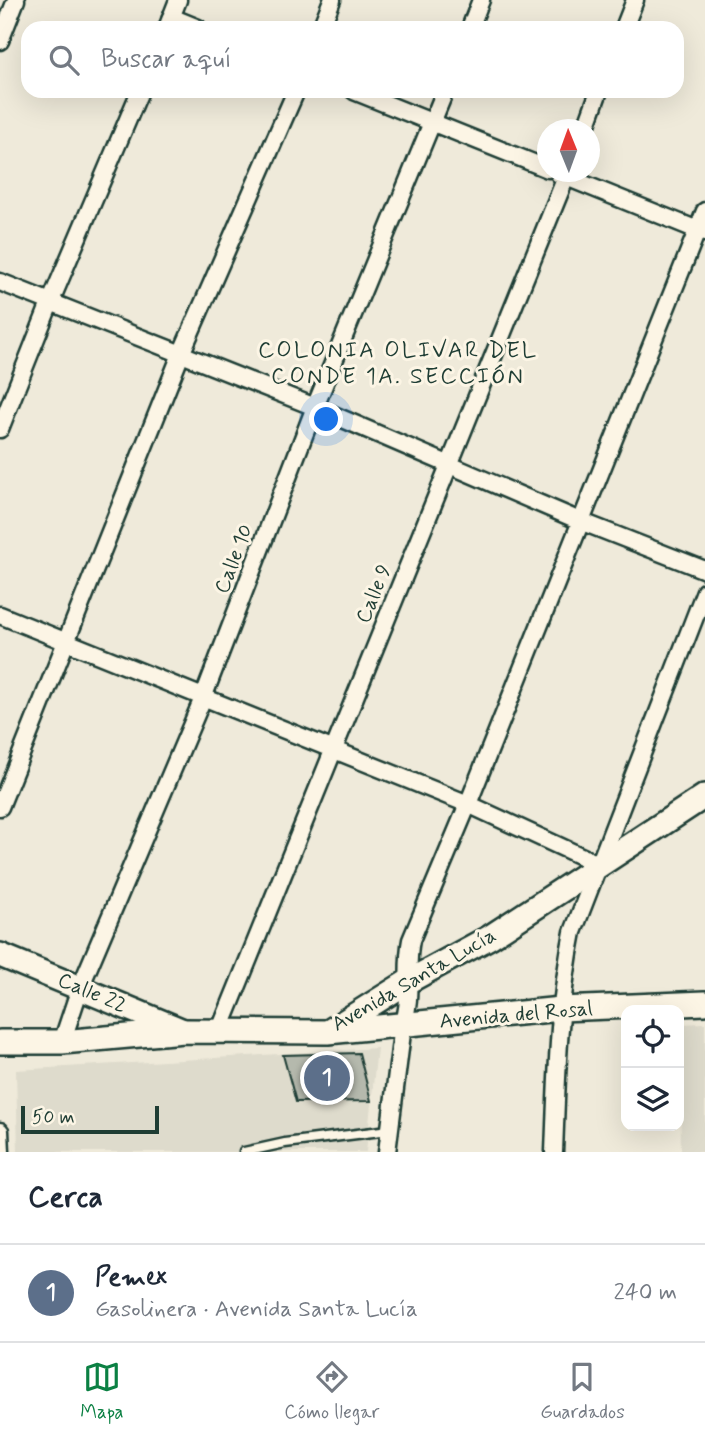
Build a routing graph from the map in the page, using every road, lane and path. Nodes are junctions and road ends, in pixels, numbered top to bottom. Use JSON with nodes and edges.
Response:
{"nodes":[{"id":1,"x":16,"y":0,"type":"edge"},
{"id":2,"x":178,"y":0,"type":"edge"},
{"id":3,"x":332,"y":0,"type":"edge"},
{"id":4,"x":481,"y":0,"type":"edge"},
{"id":5,"x":635,"y":0,"type":"edge"},
{"id":6,"x":170,"y":21,"type":"edge"},
{"id":7,"x":324,"y":21,"type":"edge"},
{"id":8,"x":473,"y":21,"type":"edge"},
{"id":9,"x":627,"y":21,"type":"edge"},
{"id":10,"x":0,"y":41,"type":"edge"},
{"id":11,"x":137,"y":98,"type":"edge"},
{"id":12,"x":293,"y":98,"type":"edge"},
{"id":13,"x":372,"y":98,"type":"edge"},
{"id":14,"x":442,"y":98,"type":"edge"},
{"id":15,"x":597,"y":98,"type":"edge"},
{"id":16,"x":589,"y":119,"type":"edge"},
{"id":17,"x":432,"y":122,"type":"junction"},
{"id":18,"x":537,"y":165,"type":"edge"},
{"id":19,"x":559,"y":182,"type":"edge"},
{"id":20,"x":584,"y":182,"type":"edge"},
{"id":21,"x":705,"y":211,"type":"edge"},
{"id":22,"x":701,"y":231,"type":"edge"},
{"id":23,"x":0,"y":282,"type":"edge"},
{"id":24,"x":50,"y":303,"type":"junction"},
{"id":25,"x":181,"y":354,"type":"junction"},
{"id":26,"x":315,"y":407,"type":"junction"},
{"id":27,"x":0,"y":429,"type":"edge"},
{"id":28,"x":449,"y":464,"type":"junction"},
{"id":29,"x":580,"y":521,"type":"junction"},
{"id":30,"x":705,"y":570,"type":"edge"},
{"id":31,"x":705,"y":591,"type":"edge"},
{"id":32,"x":0,"y":615,"type":"edge"},
{"id":33,"x":67,"y":642,"type":"junction"},
{"id":34,"x":203,"y":698,"type":"junction"},
{"id":35,"x":334,"y":750,"type":"junction"},
{"id":36,"x":705,"y":796,"type":"edge"},
{"id":37,"x":468,"y":804,"type":"junction"},
{"id":38,"x":0,"y":807,"type":"edge"},
{"id":39,"x":598,"y":864,"type":"junction"},
{"id":40,"x":0,"y":955,"type":"edge"},
{"id":41,"x":410,"y":981,"type":"junction"},
{"id":42,"x":80,"y":988,"type":"junction"},
{"id":43,"x":705,"y":1003,"type":"edge"},
{"id":44,"x":561,"y":1009,"type":"junction"},
{"id":45,"x":403,"y":1025,"type":"junction"},
{"id":46,"x":184,"y":1031,"type":"junction"},
{"id":47,"x":328,"y":1031,"type":"junction"},
{"id":48,"x":219,"y":1032,"type":"junction"},
{"id":49,"x":0,"y":1042,"type":"edge"},
{"id":50,"x":62,"y":1042,"type":"junction"},
{"id":51,"x":390,"y":1130,"type":"junction"},
{"id":52,"x":0,"y":1131,"type":"edge"},
{"id":53,"x":1,"y":1152,"type":"edge"},
{"id":54,"x":244,"y":1152,"type":"edge"},
{"id":55,"x":387,"y":1152,"type":"edge"},
{"id":56,"x":554,"y":1152,"type":"edge"}],
"edges":[{"from":1,"to":10,"type":"street"},
{"from":2,"to":6,"type":"street"},
{"from":3,"to":7,"type":"street"},
{"from":4,"to":8,"type":"street"},
{"from":5,"to":9,"type":"street"},
{"from":11,"to":24,"type":"street"},
{"from":12,"to":25,"type":"street"},
{"from":13,"to":17,"type":"street"},
{"from":14,"to":17,"type":"street","name":"Calle 10"},
{"from":15,"to":16,"type":"street"},
{"from":17,"to":18,"type":"street"},
{"from":17,"to":26,"type":"street","name":"Calle 10"},
{"from":19,"to":28,"type":"street","name":"Calle 9"},
{"from":20,"to":22,"type":"street"},
{"from":21,"to":22,"type":"street"},
{"from":22,"to":29,"type":"street"},
{"from":23,"to":24,"type":"street"},
{"from":24,"to":25,"type":"street"},
{"from":24,"to":27,"type":"street"},
{"from":25,"to":26,"type":"street"},
{"from":25,"to":33,"type":"street"},
{"from":26,"to":28,"type":"street"},
{"from":26,"to":34,"type":"street","name":"Calle 10"},
{"from":28,"to":29,"type":"street"},
{"from":28,"to":35,"type":"street","name":"Calle 9"},
{"from":29,"to":30,"type":"street"},
{"from":29,"to":37,"type":"street"},
{"from":31,"to":39,"type":"street"},
{"from":32,"to":33,"type":"street"},
{"from":33,"to":34,"type":"street"},
{"from":33,"to":38,"type":"street"},
{"from":34,"to":35,"type":"street"},
{"from":34,"to":42,"type":"street","name":"Calle 10"},
{"from":35,"to":37,"type":"street"},
{"from":35,"to":48,"type":"street","name":"Calle 9"},
{"from":36,"to":39,"type":"street","name":"Avenida Santa Lucía"},
{"from":37,"to":39,"type":"street"},
{"from":37,"to":41,"type":"street"},
{"from":39,"to":41,"type":"street","name":"Avenida Santa Lucía"},
{"from":39,"to":44,"type":"street"},
{"from":40,"to":42,"type":"street","name":"Calle 22"},
{"from":41,"to":45,"type":"street"},
{"from":41,"to":47,"type":"street","name":"Avenida Santa Lucía"},
{"from":42,"to":46,"type":"street","name":"Calle 22"},
{"from":42,"to":50,"type":"street","name":"Calle 10"},
{"from":43,"to":44,"type":"street","name":"Avenida del Rosal"},
{"from":44,"to":45,"type":"street","name":"Avenida del Rosal"},
{"from":44,"to":56,"type":"street"},
{"from":45,"to":47,"type":"street","name":"Avenida del Rosal"},
{"from":45,"to":51,"type":"street"},
{"from":46,"to":48,"type":"street","name":"Avenida Santa Lucía"},
{"from":46,"to":50,"type":"street","name":"Avenida Santa Lucía"},
{"from":47,"to":48,"type":"street","name":"Avenida Santa Lucía"},
{"from":49,"to":50,"type":"street","name":"Avenida Santa Lucía"},
{"from":51,"to":54,"type":"lane"},
{"from":51,"to":55,"type":"street"},
{"from":52,"to":53,"type":"street"}]}
